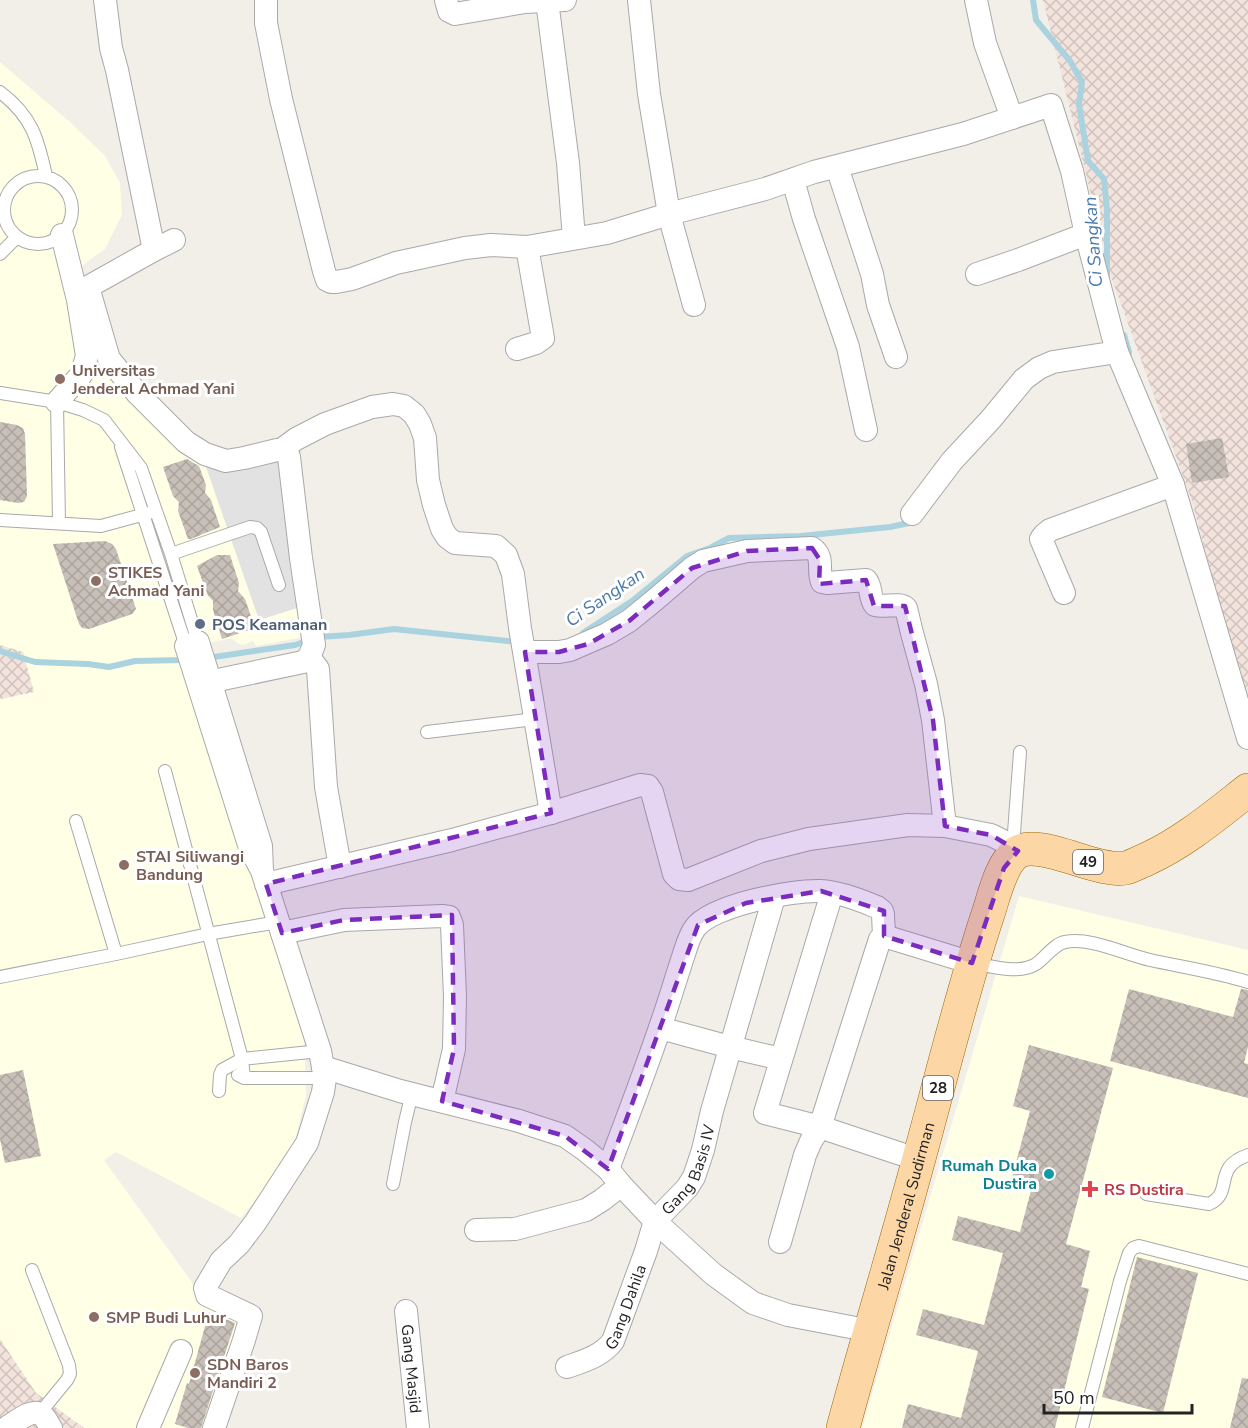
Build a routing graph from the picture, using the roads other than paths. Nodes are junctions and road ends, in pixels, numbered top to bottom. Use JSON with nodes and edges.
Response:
{"nodes":[{"id":1,"x":105,"y":0,"type":"edge"},
{"id":2,"x":266,"y":0,"type":"edge"},
{"id":3,"x":446,"y":0,"type":"edge"},
{"id":4,"x":632,"y":0,"type":"edge"},
{"id":5,"x":640,"y":0,"type":"edge"},
{"id":6,"x":976,"y":0,"type":"edge"},
{"id":7,"x":556,"y":1,"type":"edge"},
{"id":8,"x":0,"y":92,"type":"edge"},
{"id":9,"x":1012,"y":118,"type":"junction"},
{"id":10,"x":837,"y":167,"type":"junction"},
{"id":11,"x":46,"y":176,"type":"junction"},
{"id":12,"x":793,"y":180,"type":"junction"},
{"id":13,"x":669,"y":214,"type":"junction"},
{"id":14,"x":1086,"y":234,"type":"junction"},
{"id":15,"x":62,"y":235,"type":"junction"},
{"id":16,"x":17,"y":237,"type":"junction"},
{"id":17,"x":574,"y":238,"type":"junction"},
{"id":18,"x":527,"y":247,"type":"junction"},
{"id":19,"x":0,"y":254,"type":"edge"},
{"id":20,"x":977,"y":274,"type":"dead end"},
{"id":21,"x":694,"y":305,"type":"dead end"},
{"id":22,"x":517,"y":349,"type":"dead end"},
{"id":23,"x":1118,"y":352,"type":"junction"},
{"id":24,"x":896,"y":357,"type":"dead end"},
{"id":25,"x":0,"y":393,"type":"edge"},
{"id":26,"x":57,"y":402,"type":"junction"},
{"id":27,"x":866,"y":430,"type":"dead end"},
{"id":28,"x":118,"y":437,"type":"junction"},
{"id":29,"x":281,"y":450,"type":"junction"},
{"id":30,"x":1173,"y":485,"type":"junction"},
{"id":31,"x":156,"y":511,"type":"junction"},
{"id":32,"x":143,"y":514,"type":"junction"},
{"id":33,"x":912,"y":514,"type":"dead end"},
{"id":34,"x":0,"y":520,"type":"edge"},
{"id":35,"x":59,"y":523,"type":"junction"},
{"id":36,"x":171,"y":554,"type":"junction"},
{"id":37,"x":279,"y":585,"type":"dead end"},
{"id":38,"x":1064,"y":593,"type":"dead end"},
{"id":39,"x":312,"y":645,"type":"junction"},
{"id":40,"x":523,"y":645,"type":"junction"},
{"id":41,"x":193,"y":647,"type":"junction"},
{"id":42,"x":204,"y":680,"type":"junction"},
{"id":43,"x":536,"y":719,"type":"junction"},
{"id":44,"x":427,"y":732,"type":"dead end"},
{"id":45,"x":1248,"y":738,"type":"edge"},
{"id":46,"x":1020,"y":752,"type":"dead end"},
{"id":47,"x":165,"y":771,"type":"dead end"},
{"id":48,"x":1248,"y":790,"type":"edge"},
{"id":49,"x":551,"y":813,"type":"junction"},
{"id":50,"x":76,"y":821,"type":"dead end"},
{"id":51,"x":945,"y":826,"type":"junction"},
{"id":52,"x":1015,"y":848,"type":"junction"},
{"id":53,"x":340,"y":867,"type":"junction"},
{"id":54,"x":264,"y":878,"type":"junction"},
{"id":55,"x":831,"y":893,"type":"junction"},
{"id":56,"x":774,"y":897,"type":"junction"},
{"id":57,"x":280,"y":928,"type":"junction"},
{"id":58,"x":208,"y":934,"type":"junction"},
{"id":59,"x":884,"y":936,"type":"junction"},
{"id":60,"x":117,"y":954,"type":"junction"},
{"id":61,"x":972,"y":963,"type":"junction"},
{"id":62,"x":0,"y":977,"type":"edge"},
{"id":63,"x":1248,"y":982,"type":"edge"},
{"id":64,"x":660,"y":1028,"type":"junction"},
{"id":65,"x":730,"y":1047,"type":"junction"},
{"id":66,"x":242,"y":1059,"type":"junction"},
{"id":67,"x":782,"y":1059,"type":"junction"},
{"id":68,"x":323,"y":1065,"type":"junction"},
{"id":69,"x":227,"y":1068,"type":"junction"},
{"id":70,"x":244,"y":1078,"type":"junction"},
{"id":71,"x":219,"y":1091,"type":"dead end"},
{"id":72,"x":412,"y":1093,"type":"junction"},
{"id":73,"x":442,"y":1101,"type":"junction"},
{"id":74,"x":820,"y":1127,"type":"junction"},
{"id":75,"x":1248,"y":1155,"type":"edge"},
{"id":76,"x":919,"y":1160,"type":"junction"},
{"id":77,"x":614,"y":1177,"type":"junction"},
{"id":78,"x":393,"y":1184,"type":"dead end"},
{"id":79,"x":1146,"y":1194,"type":"dead end"},
{"id":80,"x":656,"y":1221,"type":"junction"},
{"id":81,"x":476,"y":1230,"type":"dead end"},
{"id":82,"x":780,"y":1242,"type":"dead end"},
{"id":83,"x":32,"y":1270,"type":"dead end"},
{"id":84,"x":1248,"y":1274,"type":"edge"},
{"id":85,"x":406,"y":1311,"type":"dead end"},
{"id":86,"x":871,"y":1331,"type":"junction"},
{"id":87,"x":181,"y":1351,"type":"dead end"},
{"id":88,"x":567,"y":1367,"type":"dead end"},
{"id":89,"x":45,"y":1421,"type":"edge"},
{"id":90,"x":6,"y":1428,"type":"edge"},
{"id":91,"x":148,"y":1428,"type":"edge"},
{"id":92,"x":214,"y":1428,"type":"edge"},
{"id":93,"x":418,"y":1428,"type":"edge"},
{"id":94,"x":843,"y":1428,"type":"edge"},
{"id":95,"x":1082,"y":1428,"type":"edge"}],
"edges":[{"from":1,"to":29,"type":"street"},
{"from":2,"to":18,"type":"street"},
{"from":3,"to":7,"type":"street"},
{"from":4,"to":5,"type":"street"},
{"from":5,"to":13,"type":"street"},
{"from":6,"to":9,"type":"street"},
{"from":7,"to":17,"type":"street"},
{"from":8,"to":11,"type":"lane"},
{"from":9,"to":10,"type":"street"},
{"from":9,"to":14,"type":"street"},
{"from":10,"to":12,"type":"street"},
{"from":10,"to":24,"type":"street"},
{"from":11,"to":15,"type":"lane"},
{"from":11,"to":16,"type":"lane"},
{"from":12,"to":13,"type":"street"},
{"from":12,"to":27,"type":"street"},
{"from":13,"to":17,"type":"street"},
{"from":13,"to":21,"type":"street"},
{"from":14,"to":20,"type":"street"},
{"from":14,"to":23,"type":"street"},
{"from":15,"to":16,"type":"lane"},
{"from":15,"to":26,"type":"street"},
{"from":16,"to":19,"type":"lane"},
{"from":17,"to":18,"type":"street"},
{"from":18,"to":22,"type":"street"},
{"from":23,"to":30,"type":"street"},
{"from":23,"to":33,"type":"street"},
{"from":25,"to":26,"type":"lane"},
{"from":26,"to":28,"type":"lane"},
{"from":26,"to":35,"type":"lane"},
{"from":28,"to":31,"type":"lane"},
{"from":28,"to":32,"type":"lane"},
{"from":29,"to":39,"type":"street"},
{"from":29,"to":40,"type":"street"},
{"from":30,"to":38,"type":"street"},
{"from":30,"to":45,"type":"street"},
{"from":31,"to":32,"type":"lane"},
{"from":31,"to":36,"type":"lane"},
{"from":32,"to":35,"type":"lane"},
{"from":32,"to":41,"type":"lane"},
{"from":34,"to":35,"type":"lane"},
{"from":36,"to":37,"type":"lane"},
{"from":36,"to":41,"type":"lane"},
{"from":39,"to":42,"type":"street"},
{"from":39,"to":53,"type":"street"},
{"from":40,"to":43,"type":"street"},
{"from":40,"to":51,"type":"street"},
{"from":41,"to":42,"type":"street"},
{"from":42,"to":54,"type":"street"},
{"from":43,"to":44,"type":"lane"},
{"from":43,"to":49,"type":"street"},
{"from":46,"to":52,"type":"lane"},
{"from":47,"to":58,"type":"lane"},
{"from":48,"to":52,"type":"main road","number":"49"},
{"from":49,"to":51,"type":"street"},
{"from":49,"to":53,"type":"street"},
{"from":50,"to":60,"type":"lane"},
{"from":51,"to":52,"type":"street"},
{"from":52,"to":61,"type":"main road","name":"Jalan Jenderal Sudirman","number":"28"},
{"from":53,"to":54,"type":"street"},
{"from":54,"to":57,"type":"street"},
{"from":55,"to":56,"type":"street"},
{"from":55,"to":59,"type":"street"},
{"from":55,"to":67,"type":"street"},
{"from":56,"to":64,"type":"street"},
{"from":56,"to":65,"type":"street","name":"Gang Basis IV"},
{"from":57,"to":58,"type":"lane"},
{"from":57,"to":68,"type":"street"},
{"from":57,"to":73,"type":"street"},
{"from":58,"to":60,"type":"lane"},
{"from":58,"to":66,"type":"lane"},
{"from":59,"to":61,"type":"street"},
{"from":59,"to":74,"type":"street"},
{"from":60,"to":62,"type":"lane"},
{"from":61,"to":63,"type":"lane"},
{"from":61,"to":76,"type":"main road","name":"Jalan Jenderal Sudirman","number":"28"},
{"from":64,"to":65,"type":"street"},
{"from":64,"to":77,"type":"street"},
{"from":65,"to":67,"type":"street"},
{"from":65,"to":80,"type":"street","name":"Gang Basis IV"},
{"from":66,"to":68,"type":"lane"},
{"from":66,"to":69,"type":"lane"},
{"from":66,"to":70,"type":"lane"},
{"from":67,"to":74,"type":"street"},
{"from":68,"to":70,"type":"lane"},
{"from":68,"to":72,"type":"street"},
{"from":68,"to":92,"type":"street"},
{"from":69,"to":70,"type":"lane"},
{"from":69,"to":71,"type":"lane"},
{"from":72,"to":73,"type":"street"},
{"from":72,"to":78,"type":"lane"},
{"from":73,"to":77,"type":"street"},
{"from":74,"to":76,"type":"street"},
{"from":74,"to":82,"type":"street"},
{"from":75,"to":79,"type":"lane"},
{"from":76,"to":86,"type":"main road","name":"Jalan Jenderal Sudirman","number":"28"},
{"from":77,"to":80,"type":"street"},
{"from":77,"to":81,"type":"street"},
{"from":80,"to":86,"type":"street"},
{"from":80,"to":88,"type":"street","name":"Gang Dahila"},
{"from":83,"to":89,"type":"lane"},
{"from":84,"to":95,"type":"lane"},
{"from":85,"to":93,"type":"street","name":"Gang Masjid"},
{"from":86,"to":94,"type":"main road","name":"Jalan Jenderal Sudirman","number":"28"},
{"from":87,"to":91,"type":"street"},
{"from":89,"to":90,"type":"street"}]}
